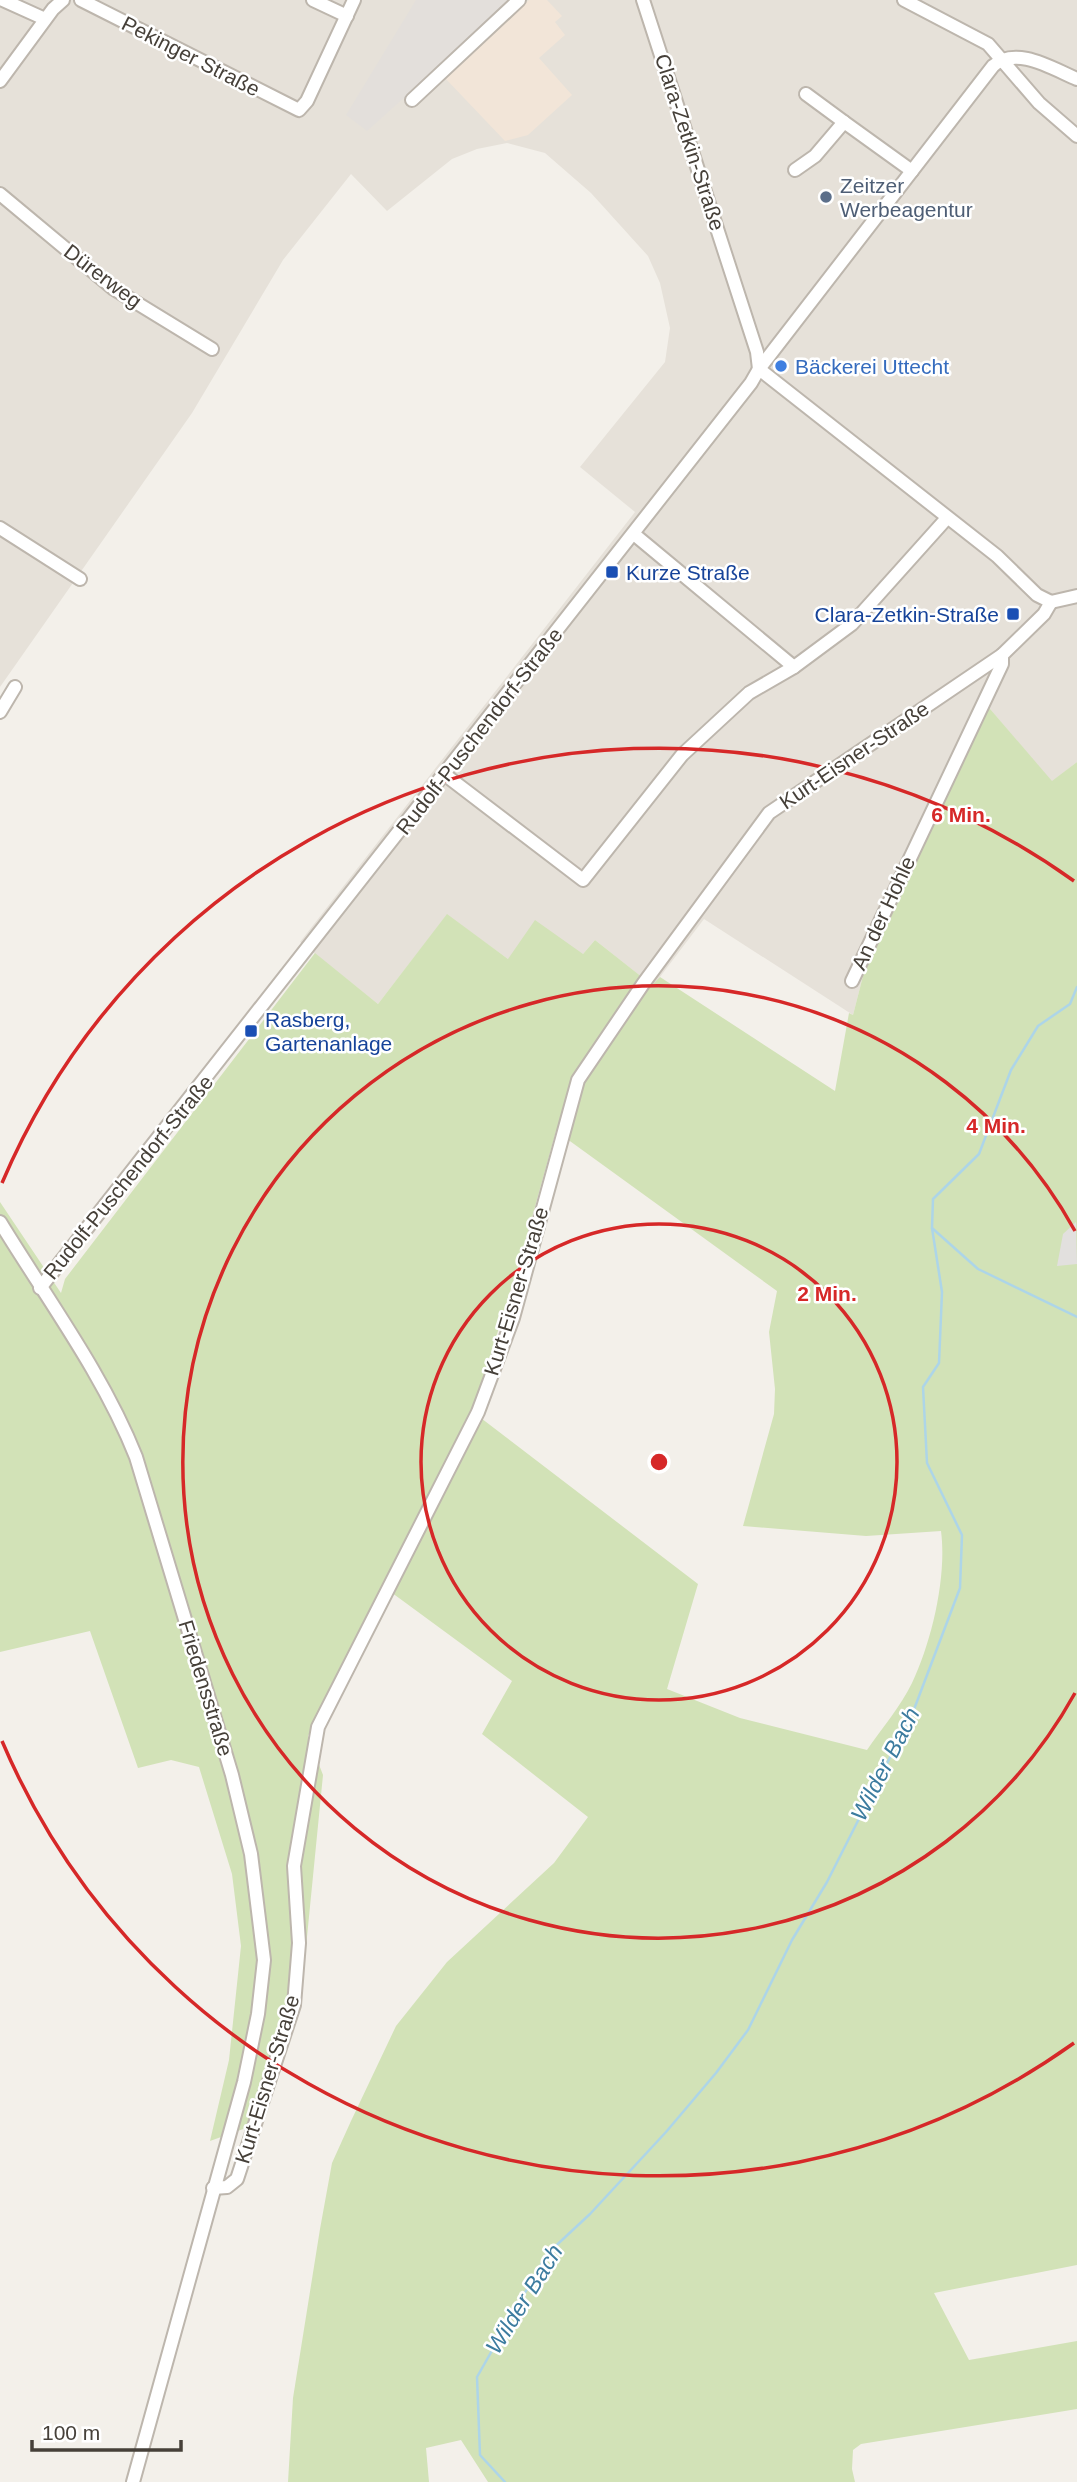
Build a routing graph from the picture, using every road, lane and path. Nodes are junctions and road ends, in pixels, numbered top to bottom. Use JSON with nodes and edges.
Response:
{"nodes":[{"id":1,"x":3,"y":0,"type":"edge"},
{"id":2,"x":64,"y":0,"type":"edge"},
{"id":3,"x":81,"y":0,"type":"edge"},
{"id":4,"x":313,"y":0,"type":"edge"},
{"id":5,"x":354,"y":0,"type":"edge"},
{"id":6,"x":519,"y":0,"type":"edge"},
{"id":7,"x":643,"y":0,"type":"edge"},
{"id":8,"x":904,"y":0,"type":"edge"},
{"id":9,"x":347,"y":16,"type":"junction"},
{"id":10,"x":45,"y":19,"type":"junction"},
{"id":11,"x":1001,"y":59,"type":"junction"},
{"id":12,"x":1077,"y":79,"type":"edge"},
{"id":13,"x":0,"y":81,"type":"edge"},
{"id":14,"x":806,"y":94,"type":"dead end"},
{"id":15,"x":412,"y":100,"type":"dead end"},
{"id":16,"x":844,"y":122,"type":"junction"},
{"id":17,"x":1077,"y":136,"type":"edge"},
{"id":18,"x":795,"y":170,"type":"dead end"},
{"id":19,"x":912,"y":171,"type":"junction"},
{"id":20,"x":0,"y":194,"type":"edge"},
{"id":21,"x":212,"y":349,"type":"dead end"},
{"id":22,"x":759,"y":369,"type":"junction"},
{"id":23,"x":947,"y":518,"type":"junction"},
{"id":24,"x":0,"y":528,"type":"edge"},
{"id":25,"x":635,"y":535,"type":"junction"},
{"id":26,"x":80,"y":579,"type":"dead end"},
{"id":27,"x":1077,"y":596,"type":"edge"},
{"id":28,"x":1051,"y":602,"type":"junction"},
{"id":29,"x":1002,"y":655,"type":"junction"},
{"id":30,"x":794,"y":667,"type":"junction"},
{"id":31,"x":15,"y":687,"type":"dead end"},
{"id":32,"x":0,"y":712,"type":"edge"},
{"id":33,"x":444,"y":774,"type":"junction"},
{"id":34,"x":852,"y":981,"type":"dead end"},
{"id":35,"x":0,"y":1222,"type":"edge"},
{"id":36,"x":40,"y":1288,"type":"junction"},
{"id":37,"x":213,"y":2188,"type":"junction"},
{"id":38,"x":133,"y":2482,"type":"edge"}],
"edges":[{"from":1,"to":10,"type":"street"},
{"from":2,"to":10,"type":"street"},
{"from":3,"to":9,"type":"street","name":"Pekinger Straße"},
{"from":4,"to":9,"type":"street"},
{"from":5,"to":9,"type":"street"},
{"from":6,"to":15,"type":"street"},
{"from":7,"to":22,"type":"street","name":"Clara-Zetkin-Straße"},
{"from":8,"to":11,"type":"street"},
{"from":10,"to":13,"type":"street"},
{"from":11,"to":12,"type":"street"},
{"from":11,"to":17,"type":"street"},
{"from":11,"to":19,"type":"street","name":"Rudolf-Puschendorf-Straße"},
{"from":14,"to":16,"type":"street"},
{"from":16,"to":18,"type":"street"},
{"from":16,"to":19,"type":"street"},
{"from":19,"to":22,"type":"street","name":"Rudolf-Puschendorf-Straße"},
{"from":20,"to":21,"type":"street","name":"Dürerweg"},
{"from":22,"to":23,"type":"street"},
{"from":22,"to":25,"type":"street","name":"Rudolf-Puschendorf-Straße"},
{"from":23,"to":28,"type":"street"},
{"from":23,"to":30,"type":"street"},
{"from":24,"to":26,"type":"street"},
{"from":25,"to":30,"type":"street"},
{"from":25,"to":33,"type":"street","name":"Rudolf-Puschendorf-Straße"},
{"from":27,"to":28,"type":"street"},
{"from":28,"to":29,"type":"street","name":"Kurt-Eisner-Straße"},
{"from":29,"to":34,"type":"street","name":"An der Hohle"},
{"from":29,"to":37,"type":"street","name":"Kurt-Eisner-Straße"},
{"from":30,"to":33,"type":"street"},
{"from":31,"to":32,"type":"street"},
{"from":33,"to":36,"type":"street","name":"Rudolf-Puschendorf-Straße"},
{"from":35,"to":36,"type":"street","name":"Friedensstraße"},
{"from":36,"to":37,"type":"street","name":"Friedensstraße"},
{"from":37,"to":38,"type":"street","name":"Friedensstraße"}]}
